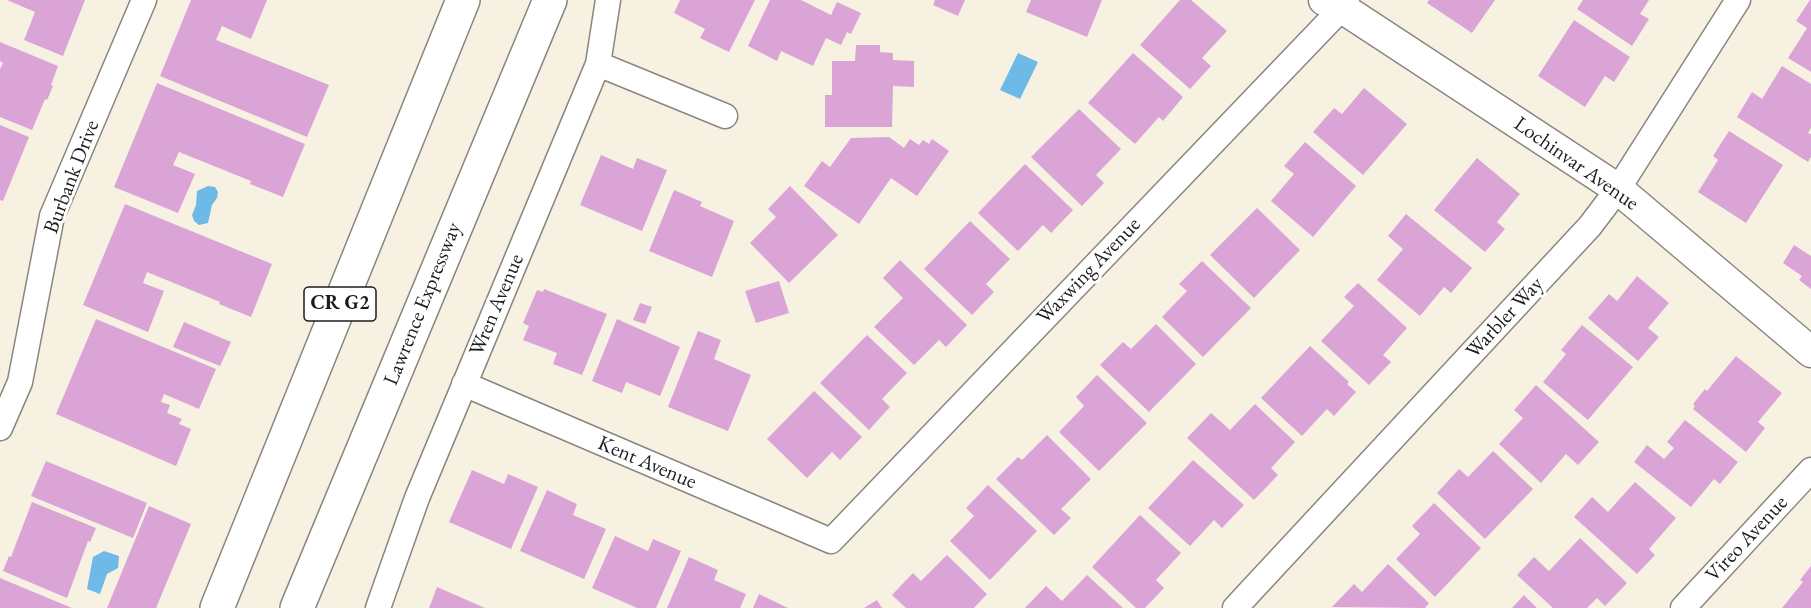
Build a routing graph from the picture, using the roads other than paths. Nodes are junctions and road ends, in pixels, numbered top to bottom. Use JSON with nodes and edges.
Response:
{"nodes":[{"id":1,"x":144,"y":0,"type":"edge"},
{"id":2,"x":463,"y":0,"type":"edge"},
{"id":3,"x":550,"y":0,"type":"edge"},
{"id":4,"x":608,"y":0,"type":"edge"},
{"id":5,"x":1738,"y":0,"type":"edge"},
{"id":6,"x":1338,"y":3,"type":"edge"},
{"id":7,"x":598,"y":64,"type":"junction"},
{"id":8,"x":725,"y":116,"type":"dead end"},
{"id":9,"x":1618,"y":189,"type":"junction"},
{"id":10,"x":1811,"y":352,"type":"edge"},
{"id":11,"x":464,"y":384,"type":"junction"},
{"id":12,"x":0,"y":428,"type":"edge"},
{"id":13,"x":1811,"y":470,"type":"edge"},
{"id":14,"x":831,"y":541,"type":"joint"},
{"id":15,"x":218,"y":608,"type":"edge"},
{"id":16,"x":297,"y":608,"type":"edge"},
{"id":17,"x":378,"y":608,"type":"edge"},
{"id":18,"x":1235,"y":608,"type":"edge"},
{"id":19,"x":1683,"y":608,"type":"edge"}],
"edges":[{"from":1,"to":12,"type":"street","name":"Burbank Drive"},
{"from":2,"to":15,"type":"highway","number":"CR G2"},
{"from":3,"to":16,"type":"highway","name":"Lawrence Expressway"},
{"from":4,"to":7,"type":"street","name":"Wren Avenue"},
{"from":5,"to":9,"type":"street","name":"Warbler Way"},
{"from":6,"to":9,"type":"street","name":"Lochinvar Avenue"},
{"from":6,"to":14,"type":"street","name":"Waxwing Avenue"},
{"from":7,"to":8,"type":"street"},
{"from":7,"to":11,"type":"street","name":"Wren Avenue"},
{"from":9,"to":10,"type":"street","name":"Lochinvar Avenue"},
{"from":9,"to":18,"type":"street","name":"Warbler Way"},
{"from":11,"to":14,"type":"street","name":"Kent Avenue"},
{"from":11,"to":17,"type":"street","name":"Wren Avenue"},
{"from":13,"to":19,"type":"street","name":"Vireo Avenue"}]}
